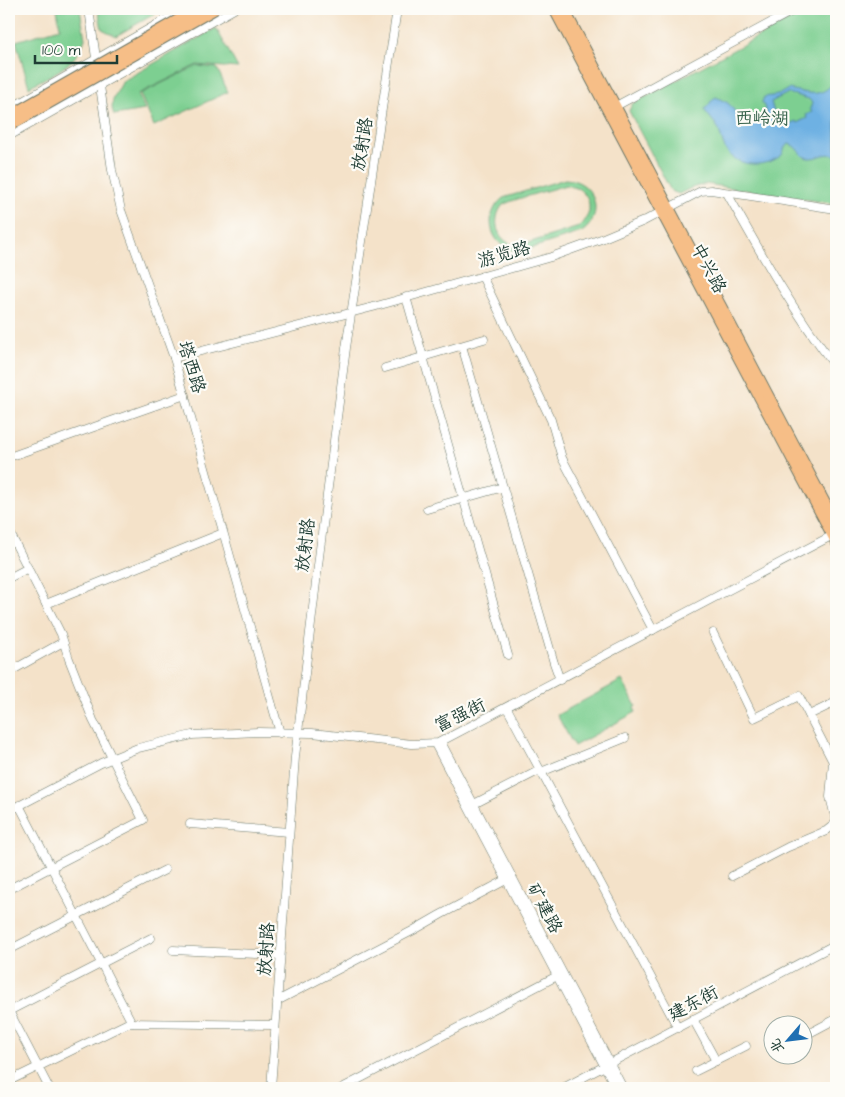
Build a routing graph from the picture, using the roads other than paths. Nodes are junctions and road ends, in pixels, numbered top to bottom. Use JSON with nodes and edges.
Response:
{"nodes":[{"id":1,"x":88,"y":9,"type":"edge"},
{"id":2,"x":184,"y":9,"type":"edge"},
{"id":3,"x":196,"y":9,"type":"edge"},
{"id":4,"x":215,"y":9,"type":"edge"},
{"id":5,"x":234,"y":9,"type":"edge"},
{"id":6,"x":397,"y":9,"type":"edge"},
{"id":7,"x":554,"y":9,"type":"edge"},
{"id":8,"x":564,"y":9,"type":"edge"},
{"id":9,"x":796,"y":9,"type":"edge"},
{"id":10,"x":96,"y":60,"type":"junction"},
{"id":11,"x":100,"y":86,"type":"junction"},
{"id":12,"x":616,"y":106,"type":"junction"},
{"id":13,"x":9,"y":109,"type":"edge"},
{"id":14,"x":9,"y":116,"type":"edge"},
{"id":15,"x":9,"y":126,"type":"edge"},
{"id":16,"x":9,"y":136,"type":"edge"},
{"id":17,"x":727,"y":193,"type":"junction"},
{"id":18,"x":665,"y":209,"type":"junction"},
{"id":19,"x":836,"y":209,"type":"edge"},
{"id":20,"x":482,"y":276,"type":"junction"},
{"id":21,"x":406,"y":297,"type":"junction"},
{"id":22,"x":352,"y":312,"type":"junction"},
{"id":23,"x":484,"y":339,"type":"dead end"},
{"id":24,"x":462,"y":346,"type":"junction"},
{"id":25,"x":424,"y":357,"type":"junction"},
{"id":26,"x":174,"y":358,"type":"junction"},
{"id":27,"x":836,"y":367,"type":"edge"},
{"id":28,"x":384,"y":368,"type":"dead end"},
{"id":29,"x":185,"y":395,"type":"junction"},
{"id":30,"x":9,"y":457,"type":"edge"},
{"id":31,"x":503,"y":487,"type":"junction"},
{"id":32,"x":464,"y":498,"type":"junction"},
{"id":33,"x":426,"y":509,"type":"dead end"},
{"id":34,"x":836,"y":524,"type":"edge"},
{"id":35,"x":9,"y":531,"type":"edge"},
{"id":36,"x":223,"y":533,"type":"junction"},
{"id":37,"x":835,"y":537,"type":"edge"},
{"id":38,"x":28,"y":568,"type":"junction"},
{"id":39,"x":9,"y":578,"type":"edge"},
{"id":40,"x":46,"y":604,"type":"junction"},
{"id":41,"x":653,"y":630,"type":"junction"},
{"id":42,"x":713,"y":634,"type":"dead end"},
{"id":43,"x":63,"y":642,"type":"junction"},
{"id":44,"x":508,"y":655,"type":"dead end"},
{"id":45,"x":9,"y":671,"type":"edge"},
{"id":46,"x":560,"y":680,"type":"junction"},
{"id":47,"x":836,"y":702,"type":"edge"},
{"id":48,"x":507,"y":708,"type":"junction"},
{"id":49,"x":808,"y":714,"type":"junction"},
{"id":50,"x":280,"y":732,"type":"junction"},
{"id":51,"x":298,"y":733,"type":"junction"},
{"id":52,"x":625,"y":738,"type":"dead end"},
{"id":53,"x":438,"y":743,"type":"junction"},
{"id":54,"x":112,"y":759,"type":"junction"},
{"id":55,"x":541,"y":771,"type":"junction"},
{"id":56,"x":474,"y":804,"type":"junction"},
{"id":57,"x":19,"y":805,"type":"junction"},
{"id":58,"x":9,"y":811,"type":"edge"},
{"id":59,"x":836,"y":822,"type":"edge"},
{"id":60,"x":190,"y":824,"type":"dead end"},
{"id":61,"x":290,"y":832,"type":"junction"},
{"id":62,"x":51,"y":867,"type":"junction"},
{"id":63,"x":165,"y":870,"type":"dead end"},
{"id":64,"x":732,"y":876,"type":"dead end"},
{"id":65,"x":506,"y":880,"type":"junction"},
{"id":66,"x":9,"y":889,"type":"edge"},
{"id":67,"x":76,"y":915,"type":"junction"},
{"id":68,"x":151,"y":938,"type":"dead end"},
{"id":69,"x":836,"y":944,"type":"edge"},
{"id":70,"x":9,"y":950,"type":"edge"},
{"id":71,"x":173,"y":950,"type":"dead end"},
{"id":72,"x":280,"y":955,"type":"junction"},
{"id":73,"x":101,"y":963,"type":"junction"},
{"id":74,"x":557,"y":976,"type":"junction"},
{"id":75,"x":277,"y":1001,"type":"junction"},
{"id":76,"x":694,"y":1019,"type":"junction"},
{"id":77,"x":836,"y":1019,"type":"edge"},
{"id":78,"x":132,"y":1023,"type":"junction"},
{"id":79,"x":276,"y":1025,"type":"junction"},
{"id":80,"x":678,"y":1028,"type":"junction"},
{"id":81,"x":812,"y":1032,"type":"edge"},
{"id":82,"x":746,"y":1046,"type":"dead end"},
{"id":83,"x":716,"y":1061,"type":"junction"},
{"id":84,"x":607,"y":1065,"type":"junction"},
{"id":85,"x":38,"y":1067,"type":"junction"},
{"id":86,"x":696,"y":1071,"type":"dead end"},
{"id":87,"x":9,"y":1081,"type":"edge"},
{"id":88,"x":49,"y":1088,"type":"edge"},
{"id":89,"x":271,"y":1088,"type":"edge"},
{"id":90,"x":342,"y":1088,"type":"edge"},
{"id":91,"x":563,"y":1088,"type":"edge"},
{"id":92,"x":616,"y":1088,"type":"edge"},
{"id":93,"x":623,"y":1088,"type":"edge"}],
"edges":[{"from":1,"to":10,"type":"street","name":"塔西路"},
{"from":2,"to":10,"type":"street"},
{"from":3,"to":14,"type":"main road","bridge":true},
{"from":4,"to":15,"type":"main road","bridge":true},
{"from":5,"to":11,"type":"street"},
{"from":6,"to":22,"type":"street","name":"放射路"},
{"from":7,"to":18,"type":"main road","name":"中兴路"},
{"from":8,"to":12,"type":"main road","name":"中兴路"},
{"from":9,"to":12,"type":"street"},
{"from":10,"to":11,"type":"street","name":"塔西路"},
{"from":10,"to":13,"type":"street"},
{"from":11,"to":16,"type":"street"},
{"from":11,"to":26,"type":"street","name":"塔西路"},
{"from":12,"to":18,"type":"main road","name":"中兴路"},
{"from":17,"to":18,"type":"street","name":"游览路"},
{"from":17,"to":19,"type":"street","name":"游览路"},
{"from":17,"to":27,"type":"street"},
{"from":18,"to":20,"type":"street","name":"游览路"},
{"from":18,"to":34,"type":"main road","name":"中兴路"},
{"from":18,"to":37,"type":"main road","name":"中兴路"},
{"from":20,"to":21,"type":"street","name":"游览路"},
{"from":20,"to":41,"type":"street"},
{"from":21,"to":22,"type":"street","name":"游览路"},
{"from":21,"to":25,"type":"street"},
{"from":22,"to":26,"type":"street","name":"游览路"},
{"from":22,"to":51,"type":"street","name":"放射路"},
{"from":23,"to":24,"type":"street"},
{"from":24,"to":25,"type":"street"},
{"from":24,"to":31,"type":"street"},
{"from":25,"to":28,"type":"street"},
{"from":25,"to":32,"type":"street"},
{"from":26,"to":29,"type":"street","name":"塔西路"},
{"from":29,"to":30,"type":"street"},
{"from":29,"to":36,"type":"street","name":"塔西路"},
{"from":31,"to":32,"type":"street"},
{"from":31,"to":46,"type":"street"},
{"from":32,"to":33,"type":"street"},
{"from":32,"to":44,"type":"street"},
{"from":35,"to":38,"type":"street"},
{"from":36,"to":40,"type":"street"},
{"from":36,"to":50,"type":"street","name":"塔西路"},
{"from":37,"to":41,"type":"street","name":"富强街"},
{"from":38,"to":39,"type":"street"},
{"from":38,"to":40,"type":"street"},
{"from":40,"to":43,"type":"street"},
{"from":41,"to":46,"type":"street","name":"富强街"},
{"from":42,"to":49,"type":"street"},
{"from":43,"to":45,"type":"street"},
{"from":43,"to":54,"type":"street"},
{"from":46,"to":48,"type":"street","name":"富强街"},
{"from":47,"to":49,"type":"street"},
{"from":48,"to":53,"type":"street","name":"富强街"},
{"from":48,"to":55,"type":"street"},
{"from":49,"to":59,"type":"street"},
{"from":50,"to":51,"type":"street","name":"富强街"},
{"from":50,"to":54,"type":"street","name":"富强街"},
{"from":51,"to":53,"type":"street","name":"富强街"},
{"from":51,"to":61,"type":"street","name":"放射路"},
{"from":52,"to":55,"type":"street"},
{"from":53,"to":56,"type":"street","name":"矿建路"},
{"from":53,"to":65,"type":"street","name":"矿建路"},
{"from":54,"to":57,"type":"street","name":"富强街"},
{"from":54,"to":62,"type":"street"},
{"from":55,"to":56,"type":"street"},
{"from":55,"to":80,"type":"street"},
{"from":56,"to":84,"type":"street","name":"矿建路"},
{"from":57,"to":58,"type":"street","name":"富强街"},
{"from":57,"to":62,"type":"street"},
{"from":59,"to":64,"type":"street"},
{"from":60,"to":61,"type":"street"},
{"from":61,"to":72,"type":"street","name":"放射路"},
{"from":62,"to":66,"type":"street"},
{"from":62,"to":67,"type":"street"},
{"from":63,"to":67,"type":"street"},
{"from":65,"to":74,"type":"street","name":"矿建路"},
{"from":65,"to":75,"type":"street"},
{"from":67,"to":70,"type":"street"},
{"from":67,"to":73,"type":"street"},
{"from":68,"to":73,"type":"street"},
{"from":69,"to":76,"type":"street","name":"建东街"},
{"from":71,"to":72,"type":"street"},
{"from":72,"to":75,"type":"street","name":"放射路"},
{"from":73,"to":78,"type":"street"},
{"from":73,"to":85,"type":"street"},
{"from":74,"to":84,"type":"street","name":"矿建路"},
{"from":74,"to":90,"type":"street"},
{"from":75,"to":79,"type":"street","name":"放射路"},
{"from":76,"to":80,"type":"street","name":"建东街"},
{"from":76,"to":83,"type":"street"},
{"from":77,"to":81,"type":"street"},
{"from":78,"to":79,"type":"street"},
{"from":78,"to":85,"type":"street"},
{"from":79,"to":89,"type":"street","name":"放射路"},
{"from":80,"to":84,"type":"street","name":"建东街"},
{"from":82,"to":83,"type":"street"},
{"from":83,"to":86,"type":"street"},
{"from":84,"to":91,"type":"street","name":"建东街"},
{"from":84,"to":92,"type":"street","name":"矿建路"},
{"from":84,"to":93,"type":"street","name":"矿建路"},
{"from":85,"to":87,"type":"street"},
{"from":85,"to":88,"type":"street"}]}
